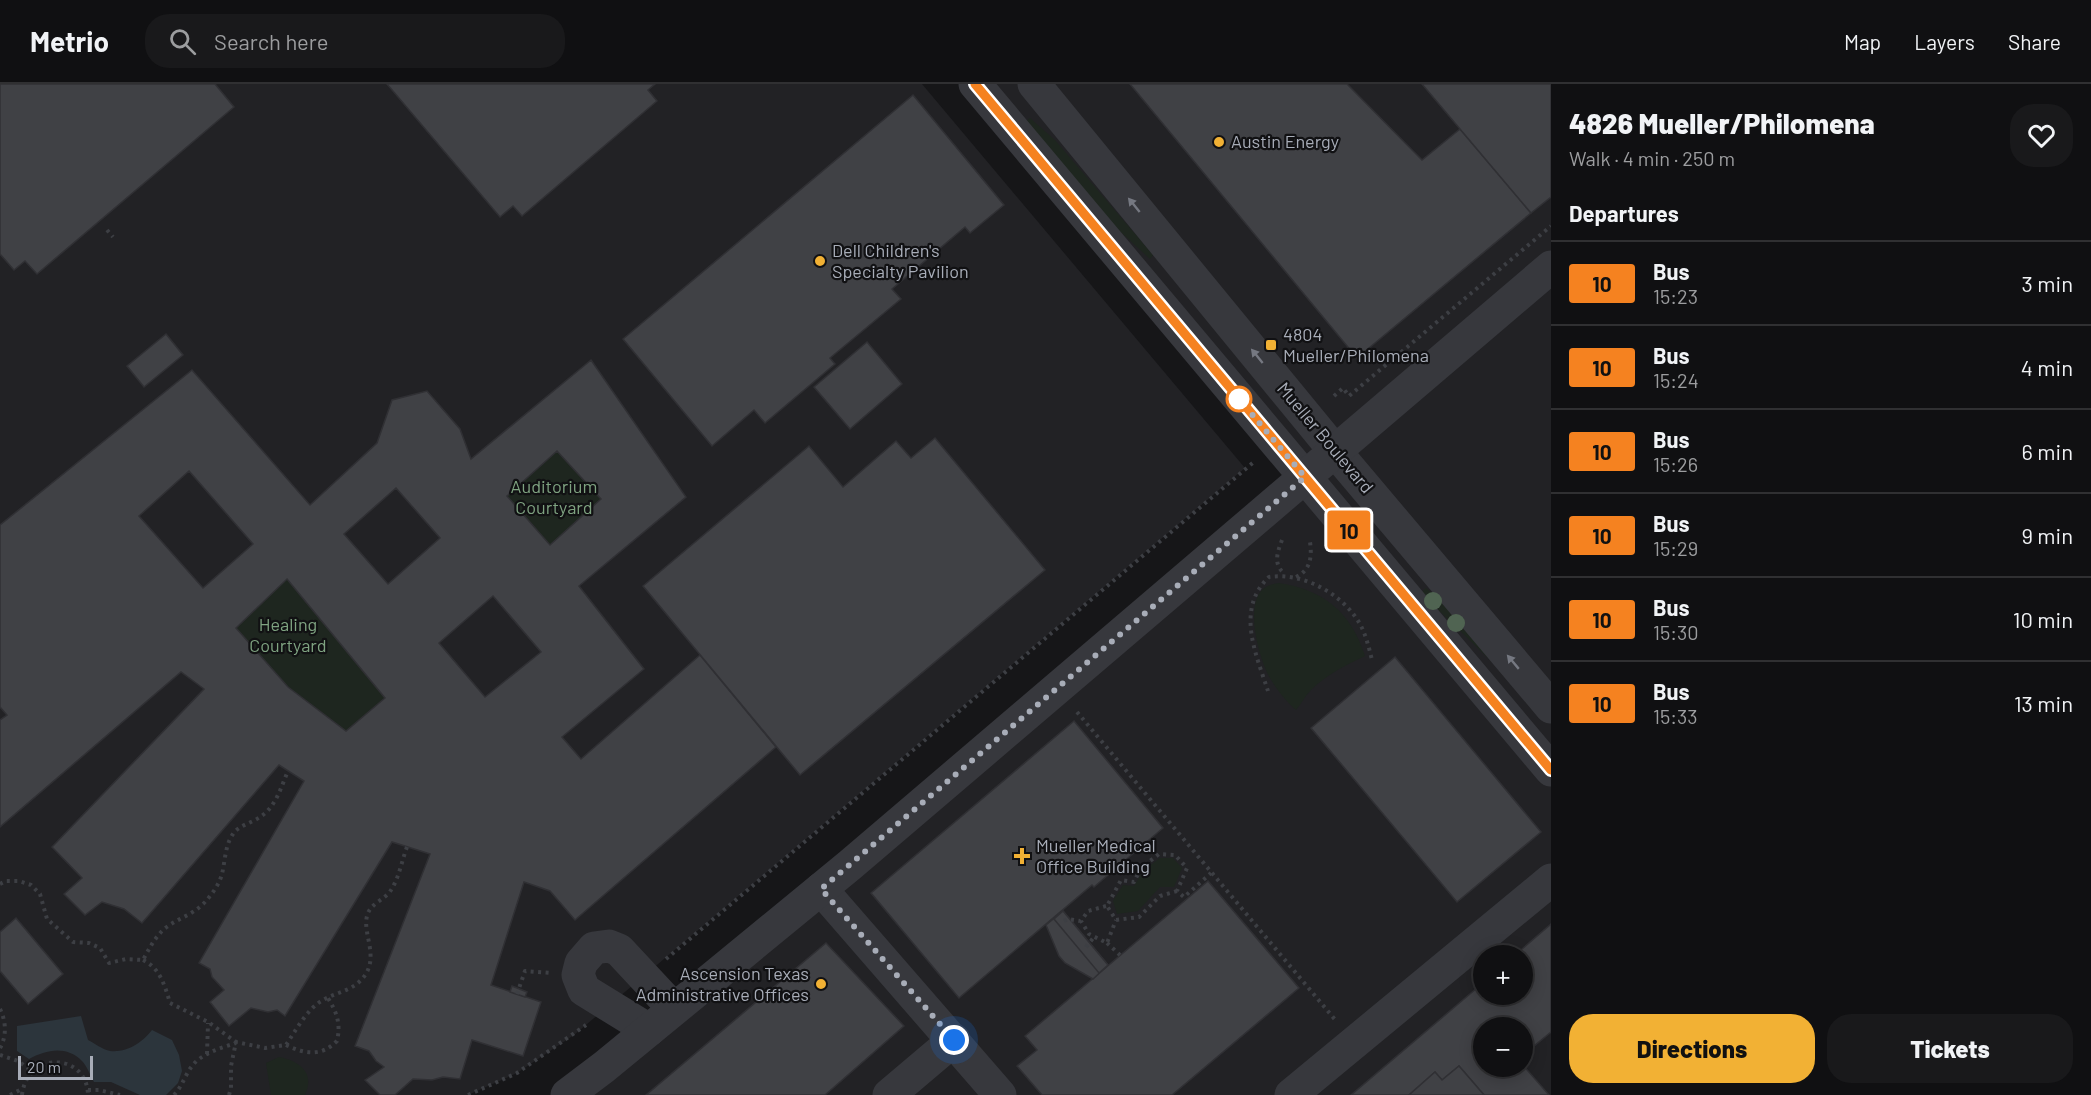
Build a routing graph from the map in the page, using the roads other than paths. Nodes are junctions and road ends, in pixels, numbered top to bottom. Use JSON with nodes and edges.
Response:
{"nodes":[{"id":1,"x":975,"y":84,"type":"edge"},
{"id":2,"x":1034,"y":84,"type":"edge"},
{"id":3,"x":1551,"y":267,"type":"edge"},
{"id":4,"x":1334,"y":450,"type":"junction"},
{"id":5,"x":1305,"y":477,"type":"junction"},
{"id":6,"x":1551,"y":707,"type":"edge"},
{"id":7,"x":1551,"y":770,"type":"edge"},
{"id":8,"x":1551,"y":879,"type":"edge"},
{"id":9,"x":821,"y":889,"type":"junction"},
{"id":10,"x":675,"y":1009,"type":"junction"},
{"id":11,"x":649,"y":1030,"type":"junction"},
{"id":12,"x":954,"y":1040,"type":"junction"},
{"id":13,"x":567,"y":1095,"type":"edge"},
{"id":14,"x":889,"y":1095,"type":"edge"},
{"id":15,"x":1000,"y":1095,"type":"edge"},
{"id":16,"x":1291,"y":1095,"type":"edge"}],
"edges":[{"from":1,"to":5,"type":"street"},
{"from":4,"to":2,"type":"street","name":"Mueller Boulevard","one_way":true},
{"from":3,"to":4,"type":"street"},
{"from":4,"to":5,"type":"street"},
{"from":6,"to":4,"type":"street","name":"Mueller Boulevard","one_way":true},
{"from":5,"to":7,"type":"street"},
{"from":5,"to":9,"type":"street"},
{"from":8,"to":16,"type":"street"},
{"from":9,"to":10,"type":"street"},
{"from":9,"to":12,"type":"street"},
{"from":10,"to":11,"type":"street"},
{"from":10,"to":11,"type":"street"},
{"from":11,"to":13,"type":"street"},
{"from":12,"to":14,"type":"street"},
{"from":12,"to":15,"type":"street"}]}
